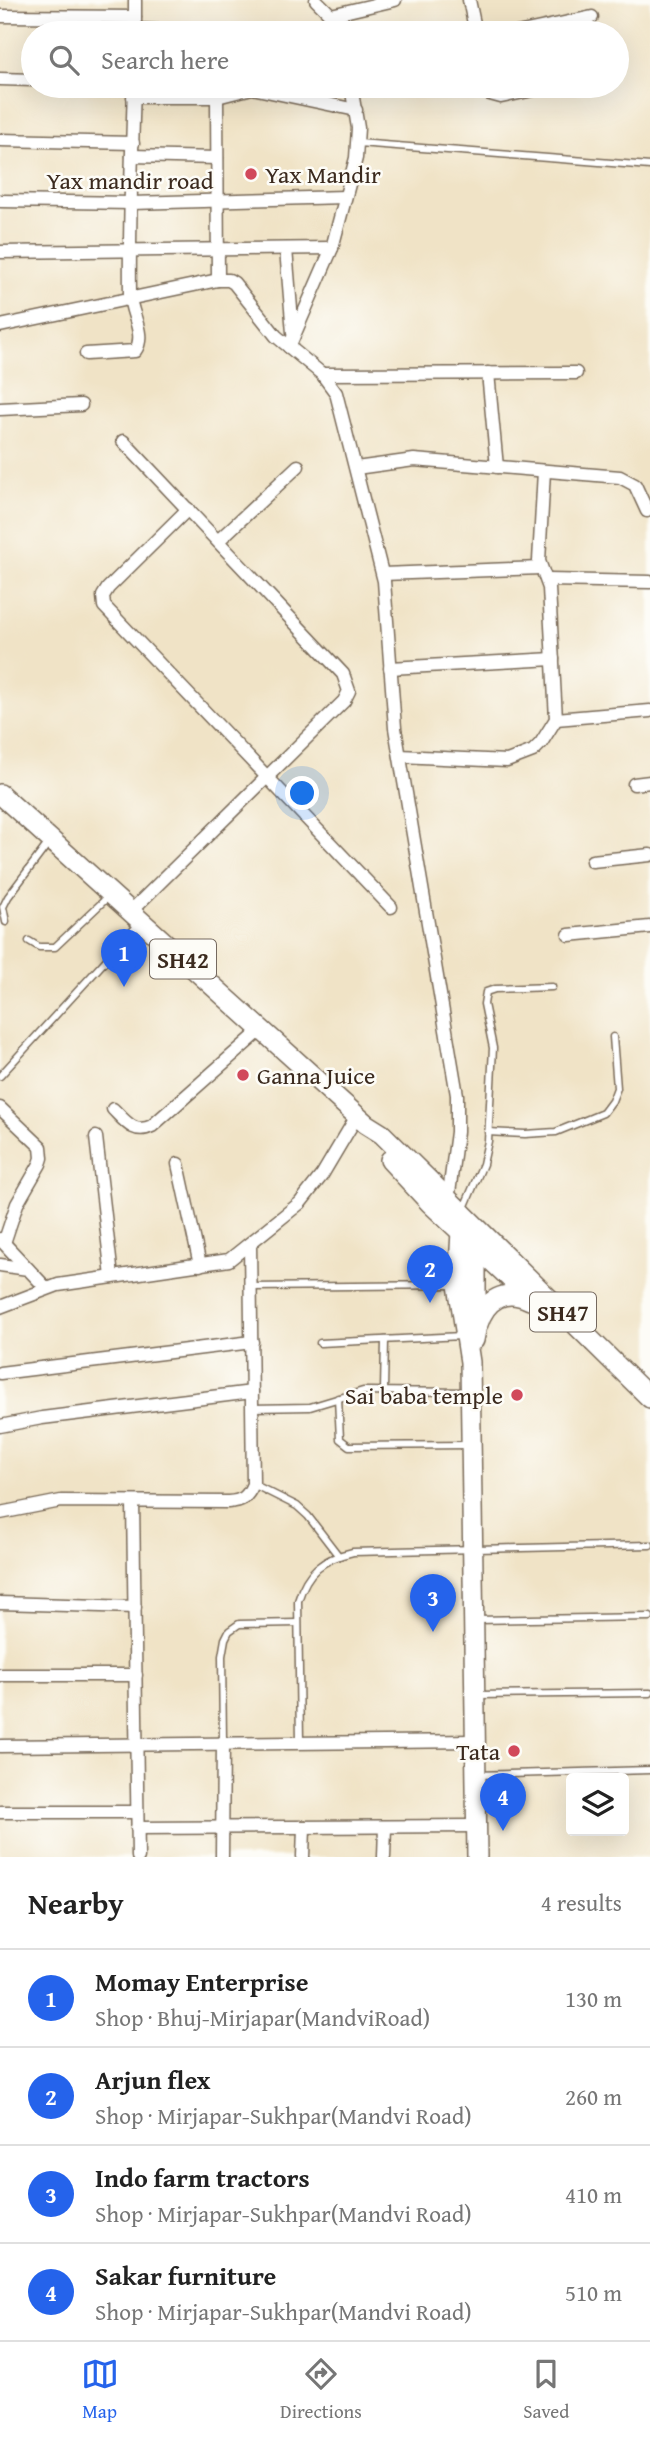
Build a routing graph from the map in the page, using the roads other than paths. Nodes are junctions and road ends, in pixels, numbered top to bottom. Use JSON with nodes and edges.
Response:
{"nodes":[{"id":1,"x":135,"y":0,"type":"edge"},
{"id":2,"x":316,"y":0,"type":"edge"},
{"id":3,"x":395,"y":0,"type":"edge"},
{"id":4,"x":469,"y":0,"type":"edge"},
{"id":5,"x":331,"y":15,"type":"junction"},
{"id":6,"x":0,"y":16,"type":"edge"},
{"id":7,"x":592,"y":17,"type":"dead end"},
{"id":8,"x":68,"y":21,"type":"edge"},
{"id":9,"x":135,"y":21,"type":"edge"},
{"id":10,"x":334,"y":21,"type":"edge"},
{"id":11,"x":473,"y":21,"type":"edge"},
{"id":12,"x":573,"y":21,"type":"edge"},
{"id":13,"x":0,"y":79,"type":"edge"},
{"id":14,"x":21,"y":80,"type":"edge"},
{"id":15,"x":134,"y":98,"type":"edge"},
{"id":16,"x":217,"y":98,"type":"edge"},
{"id":17,"x":302,"y":98,"type":"edge"},
{"id":18,"x":354,"y":98,"type":"edge"},
{"id":19,"x":356,"y":110,"type":"junction"},
{"id":20,"x":0,"y":140,"type":"edge"},
{"id":21,"x":358,"y":144,"type":"junction"},
{"id":22,"x":132,"y":150,"type":"junction"},
{"id":23,"x":217,"y":158,"type":"junction"},
{"id":24,"x":650,"y":166,"type":"edge"},
{"id":25,"x":345,"y":197,"type":"junction"},
{"id":26,"x":0,"y":201,"type":"edge"},
{"id":27,"x":218,"y":201,"type":"junction"},
{"id":28,"x":132,"y":203,"type":"junction"},
{"id":29,"x":332,"y":248,"type":"junction"},
{"id":30,"x":286,"y":249,"type":"junction"},
{"id":31,"x":218,"y":250,"type":"junction"},
{"id":32,"x":131,"y":251,"type":"junction"},
{"id":33,"x":0,"y":252,"type":"edge"},
{"id":34,"x":218,"y":280,"type":"junction"},
{"id":35,"x":130,"y":299,"type":"junction"},
{"id":36,"x":0,"y":326,"type":"edge"},
{"id":37,"x":291,"y":342,"type":"junction"},
{"id":38,"x":86,"y":354,"type":"dead end"},
{"id":39,"x":488,"y":373,"type":"junction"},
{"id":40,"x":576,"y":373,"type":"dead end"},
{"id":41,"x":322,"y":374,"type":"junction"},
{"id":42,"x":81,"y":405,"type":"dead end"},
{"id":43,"x":0,"y":409,"type":"edge"},
{"id":44,"x":124,"y":441,"type":"dead end"},
{"id":45,"x":298,"y":466,"type":"dead end"},
{"id":46,"x":497,"y":467,"type":"junction"},
{"id":47,"x":356,"y":468,"type":"junction"},
{"id":48,"x":544,"y":471,"type":"junction"},
{"id":49,"x":188,"y":509,"type":"junction"},
{"id":50,"x":647,"y":511,"type":"dead end"},
{"id":51,"x":218,"y":541,"type":"junction"},
{"id":52,"x":541,"y":568,"type":"junction"},
{"id":53,"x":383,"y":574,"type":"junction"},
{"id":54,"x":548,"y":580,"type":"junction"},
{"id":55,"x":650,"y":582,"type":"edge"},
{"id":56,"x":553,"y":659,"type":"junction"},
{"id":57,"x":390,"y":668,"type":"junction"},
{"id":58,"x":650,"y":711,"type":"edge"},
{"id":59,"x":556,"y":719,"type":"junction"},
{"id":60,"x":400,"y":756,"type":"junction"},
{"id":61,"x":268,"y":776,"type":"junction"},
{"id":62,"x":650,"y":782,"type":"edge"},
{"id":63,"x":634,"y":784,"type":"dead end"},
{"id":64,"x":0,"y":794,"type":"edge"},
{"id":65,"x":51,"y":840,"type":"junction"},
{"id":66,"x":650,"y":855,"type":"edge"},
{"id":67,"x":592,"y":861,"type":"dead end"},
{"id":68,"x":110,"y":894,"type":"junction"},
{"id":69,"x":391,"y":907,"type":"dead end"},
{"id":70,"x":135,"y":917,"type":"junction"},
{"id":71,"x":6,"y":922,"type":"dead end"},
{"id":72,"x":650,"y":927,"type":"edge"},
{"id":73,"x":569,"y":936,"type":"dead end"},
{"id":74,"x":29,"y":941,"type":"dead end"},
{"id":75,"x":552,"y":987,"type":"dead end"},
{"id":76,"x":261,"y":1030,"type":"junction"},
{"id":77,"x":613,"y":1037,"type":"dead end"},
{"id":78,"x":0,"y":1076,"type":"edge"},
{"id":79,"x":0,"y":1108,"type":"edge"},
{"id":80,"x":113,"y":1109,"type":"dead end"},
{"id":81,"x":362,"y":1120,"type":"junction"},
{"id":82,"x":488,"y":1132,"type":"junction"},
{"id":83,"x":96,"y":1137,"type":"dead end"},
{"id":84,"x":178,"y":1164,"type":"dead end"},
{"id":85,"x":462,"y":1218,"type":"junction"},
{"id":86,"x":2,"y":1241,"type":"edge"},
{"id":87,"x":250,"y":1244,"type":"junction"},
{"id":88,"x":476,"y":1247,"type":"junction"},
{"id":89,"x":0,"y":1265,"type":"edge"},
{"id":90,"x":200,"y":1265,"type":"junction"},
{"id":91,"x":28,"y":1269,"type":"junction"},
{"id":92,"x":112,"y":1277,"type":"junction"},
{"id":93,"x":458,"y":1285,"type":"junction"},
{"id":94,"x":251,"y":1287,"type":"junction"},
{"id":95,"x":47,"y":1288,"type":"junction"},
{"id":96,"x":534,"y":1302,"type":"junction"},
{"id":97,"x":0,"y":1307,"type":"edge"},
{"id":98,"x":471,"y":1333,"type":"junction"},
{"id":99,"x":385,"y":1340,"type":"junction"},
{"id":100,"x":252,"y":1342,"type":"junction"},
{"id":101,"x":320,"y":1343,"type":"dead end"},
{"id":102,"x":0,"y":1373,"type":"edge"},
{"id":103,"x":384,"y":1391,"type":"junction"},
{"id":104,"x":252,"y":1392,"type":"junction"},
{"id":105,"x":470,"y":1392,"type":"junction"},
{"id":106,"x":338,"y":1398,"type":"junction"},
{"id":107,"x":650,"y":1400,"type":"edge"},
{"id":108,"x":252,"y":1408,"type":"junction"},
{"id":109,"x":0,"y":1426,"type":"edge"},
{"id":110,"x":471,"y":1445,"type":"junction"},
{"id":111,"x":253,"y":1484,"type":"junction"},
{"id":112,"x":133,"y":1502,"type":"junction"},
{"id":113,"x":0,"y":1513,"type":"edge"},
{"id":114,"x":650,"y":1545,"type":"edge"},
{"id":115,"x":472,"y":1548,"type":"junction"},
{"id":116,"x":338,"y":1555,"type":"junction"},
{"id":117,"x":0,"y":1603,"type":"edge"},
{"id":118,"x":135,"y":1607,"type":"junction"},
{"id":119,"x":650,"y":1617,"type":"edge"},
{"id":120,"x":474,"y":1620,"type":"junction"},
{"id":121,"x":297,"y":1623,"type":"junction"},
{"id":122,"x":0,"y":1675,"type":"edge"},
{"id":123,"x":136,"y":1675,"type":"junction"},
{"id":124,"x":650,"y":1693,"type":"edge"},
{"id":125,"x":475,"y":1695,"type":"junction"},
{"id":126,"x":475,"y":1741,"type":"junction"},
{"id":127,"x":223,"y":1742,"type":"junction"},
{"id":128,"x":300,"y":1742,"type":"junction"},
{"id":129,"x":137,"y":1743,"type":"junction"},
{"id":130,"x":0,"y":1746,"type":"edge"},
{"id":131,"x":650,"y":1770,"type":"edge"},
{"id":132,"x":476,"y":1775,"type":"junction"},
{"id":133,"x":0,"y":1812,"type":"edge"},
{"id":134,"x":137,"y":1812,"type":"junction"},
{"id":135,"x":476,"y":1826,"type":"junction"},
{"id":136,"x":222,"y":1827,"type":"junction"},
{"id":137,"x":304,"y":1827,"type":"junction"},
{"id":138,"x":385,"y":1827,"type":"junction"},
{"id":139,"x":138,"y":1828,"type":"junction"},
{"id":140,"x":138,"y":1857,"type":"edge"},
{"id":141,"x":222,"y":1857,"type":"edge"},
{"id":142,"x":303,"y":1857,"type":"edge"},
{"id":143,"x":384,"y":1857,"type":"edge"},
{"id":144,"x":477,"y":1857,"type":"edge"}],
"edges":[{"from":1,"to":9,"type":"street"},
{"from":2,"to":5,"type":"street"},
{"from":3,"to":5,"type":"street"},
{"from":4,"to":11,"type":"street"},
{"from":5,"to":10,"type":"street"},
{"from":6,"to":8,"type":"street"},
{"from":7,"to":12,"type":"street"},
{"from":13,"to":14,"type":"street"},
{"from":15,"to":22,"type":"street"},
{"from":16,"to":23,"type":"street"},
{"from":17,"to":19,"type":"street"},
{"from":18,"to":19,"type":"street"},
{"from":19,"to":21,"type":"street"},
{"from":20,"to":22,"type":"street"},
{"from":21,"to":24,"type":"lane"},
{"from":21,"to":25,"type":"street"},
{"from":22,"to":23,"type":"street"},
{"from":22,"to":28,"type":"street"},
{"from":23,"to":27,"type":"street"},
{"from":25,"to":27,"type":"street","name":"Yax mandir road"},
{"from":25,"to":29,"type":"street"},
{"from":26,"to":28,"type":"street","name":"Yax mandir road"},
{"from":27,"to":28,"type":"street","name":"Yax mandir road"},
{"from":27,"to":31,"type":"street"},
{"from":28,"to":32,"type":"street"},
{"from":29,"to":30,"type":"street"},
{"from":29,"to":37,"type":"street"},
{"from":30,"to":31,"type":"street"},
{"from":30,"to":37,"type":"street"},
{"from":31,"to":32,"type":"street"},
{"from":31,"to":34,"type":"street"},
{"from":32,"to":33,"type":"street"},
{"from":32,"to":35,"type":"street"},
{"from":34,"to":35,"type":"street"},
{"from":34,"to":37,"type":"street"},
{"from":35,"to":36,"type":"street"},
{"from":35,"to":38,"type":"street"},
{"from":37,"to":41,"type":"street"},
{"from":39,"to":40,"type":"street"},
{"from":39,"to":41,"type":"street"},
{"from":39,"to":46,"type":"street"},
{"from":41,"to":47,"type":"street"},
{"from":42,"to":43,"type":"street"},
{"from":44,"to":49,"type":"street"},
{"from":45,"to":51,"type":"street"},
{"from":46,"to":47,"type":"street"},
{"from":46,"to":48,"type":"street"},
{"from":47,"to":53,"type":"street"},
{"from":48,"to":50,"type":"street"},
{"from":48,"to":52,"type":"street"},
{"from":49,"to":51,"type":"street"},
{"from":49,"to":61,"type":"street"},
{"from":51,"to":61,"type":"street"},
{"from":52,"to":53,"type":"street"},
{"from":52,"to":54,"type":"street"},
{"from":53,"to":57,"type":"street"},
{"from":54,"to":55,"type":"street"},
{"from":54,"to":56,"type":"street"},
{"from":56,"to":57,"type":"street"},
{"from":56,"to":59,"type":"street"},
{"from":57,"to":60,"type":"street"},
{"from":58,"to":59,"type":"street"},
{"from":59,"to":60,"type":"street"},
{"from":60,"to":85,"type":"street"},
{"from":61,"to":69,"type":"street"},
{"from":61,"to":70,"type":"street"},
{"from":62,"to":63,"type":"street"},
{"from":64,"to":65,"type":"main road","number":"SH42"},
{"from":65,"to":68,"type":"main road","number":"SH42"},
{"from":65,"to":71,"type":"lane"},
{"from":66,"to":67,"type":"street"},
{"from":68,"to":70,"type":"main road","number":"SH42"},
{"from":68,"to":74,"type":"lane"},
{"from":70,"to":76,"type":"main road","number":"SH42"},
{"from":70,"to":78,"type":"lane"},
{"from":72,"to":73,"type":"street"},
{"from":75,"to":82,"type":"lane"},
{"from":76,"to":80,"type":"street"},
{"from":76,"to":81,"type":"main road","number":"SH42"},
{"from":77,"to":82,"type":"lane"},
{"from":79,"to":86,"type":"street"},
{"from":81,"to":85,"type":"main road","number":"SH42"},
{"from":81,"to":85,"type":"main road","number":"SH42"},
{"from":81,"to":87,"type":"street"},
{"from":82,"to":85,"type":"lane"},
{"from":83,"to":92,"type":"street"},
{"from":84,"to":90,"type":"street"},
{"from":85,"to":88,"type":"main road"},
{"from":85,"to":93,"type":"main road"},
{"from":85,"to":107,"type":"main road","number":"SH47"},
{"from":86,"to":91,"type":"street"},
{"from":87,"to":90,"type":"street"},
{"from":87,"to":94,"type":"street"},
{"from":88,"to":96,"type":"main road","number":"SH47"},
{"from":88,"to":98,"type":"main road"},
{"from":89,"to":91,"type":"street"},
{"from":90,"to":92,"type":"street"},
{"from":91,"to":95,"type":"street"},
{"from":92,"to":95,"type":"street"},
{"from":93,"to":94,"type":"lane"},
{"from":93,"to":98,"type":"main road"},
{"from":94,"to":100,"type":"street"},
{"from":95,"to":97,"type":"street"},
{"from":96,"to":98,"type":"main road"},
{"from":96,"to":107,"type":"main road","number":"SH47"},
{"from":98,"to":99,"type":"lane"},
{"from":98,"to":105,"type":"main road"},
{"from":99,"to":101,"type":"lane"},
{"from":99,"to":103,"type":"lane"},
{"from":100,"to":102,"type":"street"},
{"from":100,"to":104,"type":"street"},
{"from":103,"to":105,"type":"lane"},
{"from":103,"to":106,"type":"lane"},
{"from":104,"to":108,"type":"street"},
{"from":104,"to":109,"type":"street"},
{"from":105,"to":110,"type":"main road"},
{"from":106,"to":108,"type":"lane"},
{"from":106,"to":110,"type":"lane"},
{"from":108,"to":111,"type":"street"},
{"from":110,"to":115,"type":"main road"},
{"from":111,"to":112,"type":"street"},
{"from":111,"to":116,"type":"lane"},
{"from":112,"to":113,"type":"street"},
{"from":112,"to":118,"type":"street"},
{"from":114,"to":115,"type":"lane"},
{"from":115,"to":116,"type":"lane"},
{"from":115,"to":120,"type":"main road"},
{"from":116,"to":121,"type":"lane"},
{"from":117,"to":118,"type":"street"},
{"from":118,"to":123,"type":"street"},
{"from":119,"to":120,"type":"lane"},
{"from":120,"to":125,"type":"main road"},
{"from":121,"to":127,"type":"lane"},
{"from":121,"to":128,"type":"lane"},
{"from":122,"to":123,"type":"street"},
{"from":123,"to":129,"type":"street"},
{"from":124,"to":125,"type":"lane"},
{"from":125,"to":126,"type":"main road"},
{"from":126,"to":128,"type":"street"},
{"from":126,"to":132,"type":"main road"},
{"from":127,"to":128,"type":"street"},
{"from":127,"to":129,"type":"street"},
{"from":127,"to":136,"type":"street"},
{"from":129,"to":130,"type":"street"},
{"from":129,"to":134,"type":"street"},
{"from":131,"to":132,"type":"lane"},
{"from":132,"to":135,"type":"main road"},
{"from":133,"to":134,"type":"street"},
{"from":134,"to":139,"type":"street"},
{"from":135,"to":138,"type":"street"},
{"from":135,"to":144,"type":"main road"},
{"from":136,"to":137,"type":"street"},
{"from":136,"to":139,"type":"street"},
{"from":136,"to":141,"type":"street"},
{"from":137,"to":138,"type":"street"},
{"from":137,"to":142,"type":"street"},
{"from":138,"to":143,"type":"street"},
{"from":139,"to":140,"type":"street"}]}
